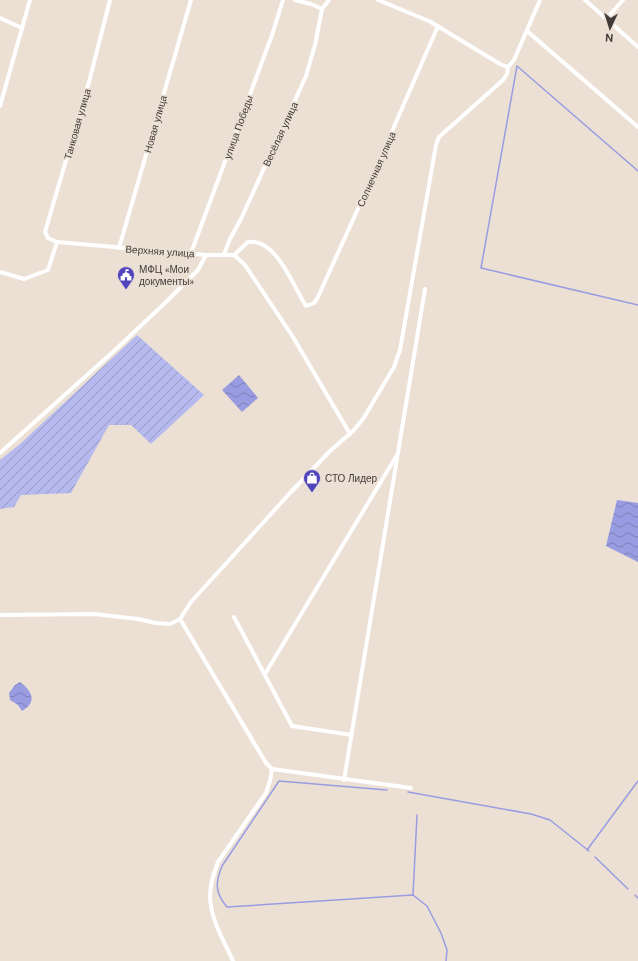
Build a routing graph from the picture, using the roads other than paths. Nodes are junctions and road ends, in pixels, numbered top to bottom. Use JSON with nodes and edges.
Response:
{"nodes":[{"id":1,"x":30,"y":0,"type":"edge"},
{"id":2,"x":110,"y":0,"type":"edge"},
{"id":3,"x":191,"y":0,"type":"edge"},
{"id":4,"x":283,"y":0,"type":"edge"},
{"id":5,"x":295,"y":0,"type":"edge"},
{"id":6,"x":329,"y":0,"type":"edge"},
{"id":7,"x":378,"y":0,"type":"edge"},
{"id":8,"x":540,"y":0,"type":"edge"},
{"id":9,"x":585,"y":0,"type":"edge"},
{"id":10,"x":622,"y":0,"type":"edge"},
{"id":11,"x":322,"y":9,"type":"junction"},
{"id":12,"x":0,"y":18,"type":"edge"},
{"id":13,"x":607,"y":18,"type":"junction"},
{"id":14,"x":438,"y":26,"type":"junction"},
{"id":15,"x":22,"y":28,"type":"junction"},
{"id":16,"x":527,"y":31,"type":"junction"},
{"id":17,"x":638,"y":46,"type":"edge"},
{"id":18,"x":508,"y":67,"type":"junction"},
{"id":19,"x":0,"y":106,"type":"edge"},
{"id":20,"x":638,"y":127,"type":"edge"},
{"id":21,"x":57,"y":242,"type":"junction"},
{"id":22,"x":119,"y":248,"type":"junction"},
{"id":23,"x":191,"y":253,"type":"junction"},
{"id":24,"x":224,"y":254,"type":"junction"},
{"id":25,"x":206,"y":255,"type":"junction"},
{"id":26,"x":234,"y":255,"type":"junction"},
{"id":27,"x":0,"y":272,"type":"edge"},
{"id":28,"x":426,"y":289,"type":"dead end"},
{"id":29,"x":350,"y":434,"type":"junction"},
{"id":30,"x":399,"y":452,"type":"junction"},
{"id":31,"x":0,"y":453,"type":"edge"},
{"id":32,"x":0,"y":615,"type":"edge"},
{"id":33,"x":234,"y":617,"type":"dead end"},
{"id":34,"x":180,"y":619,"type":"junction"},
{"id":35,"x":265,"y":674,"type":"junction"},
{"id":36,"x":352,"y":735,"type":"junction"},
{"id":37,"x":272,"y":769,"type":"junction"},
{"id":38,"x":344,"y":780,"type":"junction"},
{"id":39,"x":411,"y":788,"type":"dead end"},
{"id":40,"x":233,"y":961,"type":"edge"}],
"edges":[{"from":1,"to":15,"type":"street"},
{"from":2,"to":21,"type":"street","name":"Танковая улица"},
{"from":3,"to":22,"type":"street","name":"Новая улица"},
{"from":4,"to":23,"type":"street","name":"улица Победы"},
{"from":5,"to":11,"type":"street"},
{"from":6,"to":11,"type":"street"},
{"from":7,"to":14,"type":"street"},
{"from":8,"to":16,"type":"street"},
{"from":9,"to":13,"type":"street"},
{"from":10,"to":13,"type":"street"},
{"from":11,"to":24,"type":"street","name":"Весёлая улица"},
{"from":12,"to":15,"type":"street"},
{"from":13,"to":17,"type":"street"},
{"from":14,"to":18,"type":"street"},
{"from":14,"to":26,"type":"street","name":"Солнечная улица"},
{"from":15,"to":19,"type":"street"},
{"from":16,"to":18,"type":"street"},
{"from":16,"to":20,"type":"street"},
{"from":18,"to":29,"type":"street"},
{"from":21,"to":22,"type":"street","name":"Верхняя улица"},
{"from":21,"to":27,"type":"street"},
{"from":22,"to":23,"type":"street","name":"Верхняя улица"},
{"from":23,"to":25,"type":"street","name":"Верхняя улица"},
{"from":24,"to":25,"type":"street","name":"Верхняя улица"},
{"from":24,"to":26,"type":"street","name":"Верхняя улица"},
{"from":25,"to":31,"type":"street"},
{"from":26,"to":29,"type":"street"},
{"from":28,"to":30,"type":"street"},
{"from":29,"to":34,"type":"street"},
{"from":30,"to":35,"type":"street"},
{"from":30,"to":36,"type":"street"},
{"from":32,"to":34,"type":"street"},
{"from":33,"to":35,"type":"street"},
{"from":34,"to":37,"type":"street"},
{"from":35,"to":36,"type":"street"},
{"from":36,"to":38,"type":"street"},
{"from":37,"to":38,"type":"street"},
{"from":37,"to":40,"type":"street"},
{"from":38,"to":39,"type":"street"}]}
